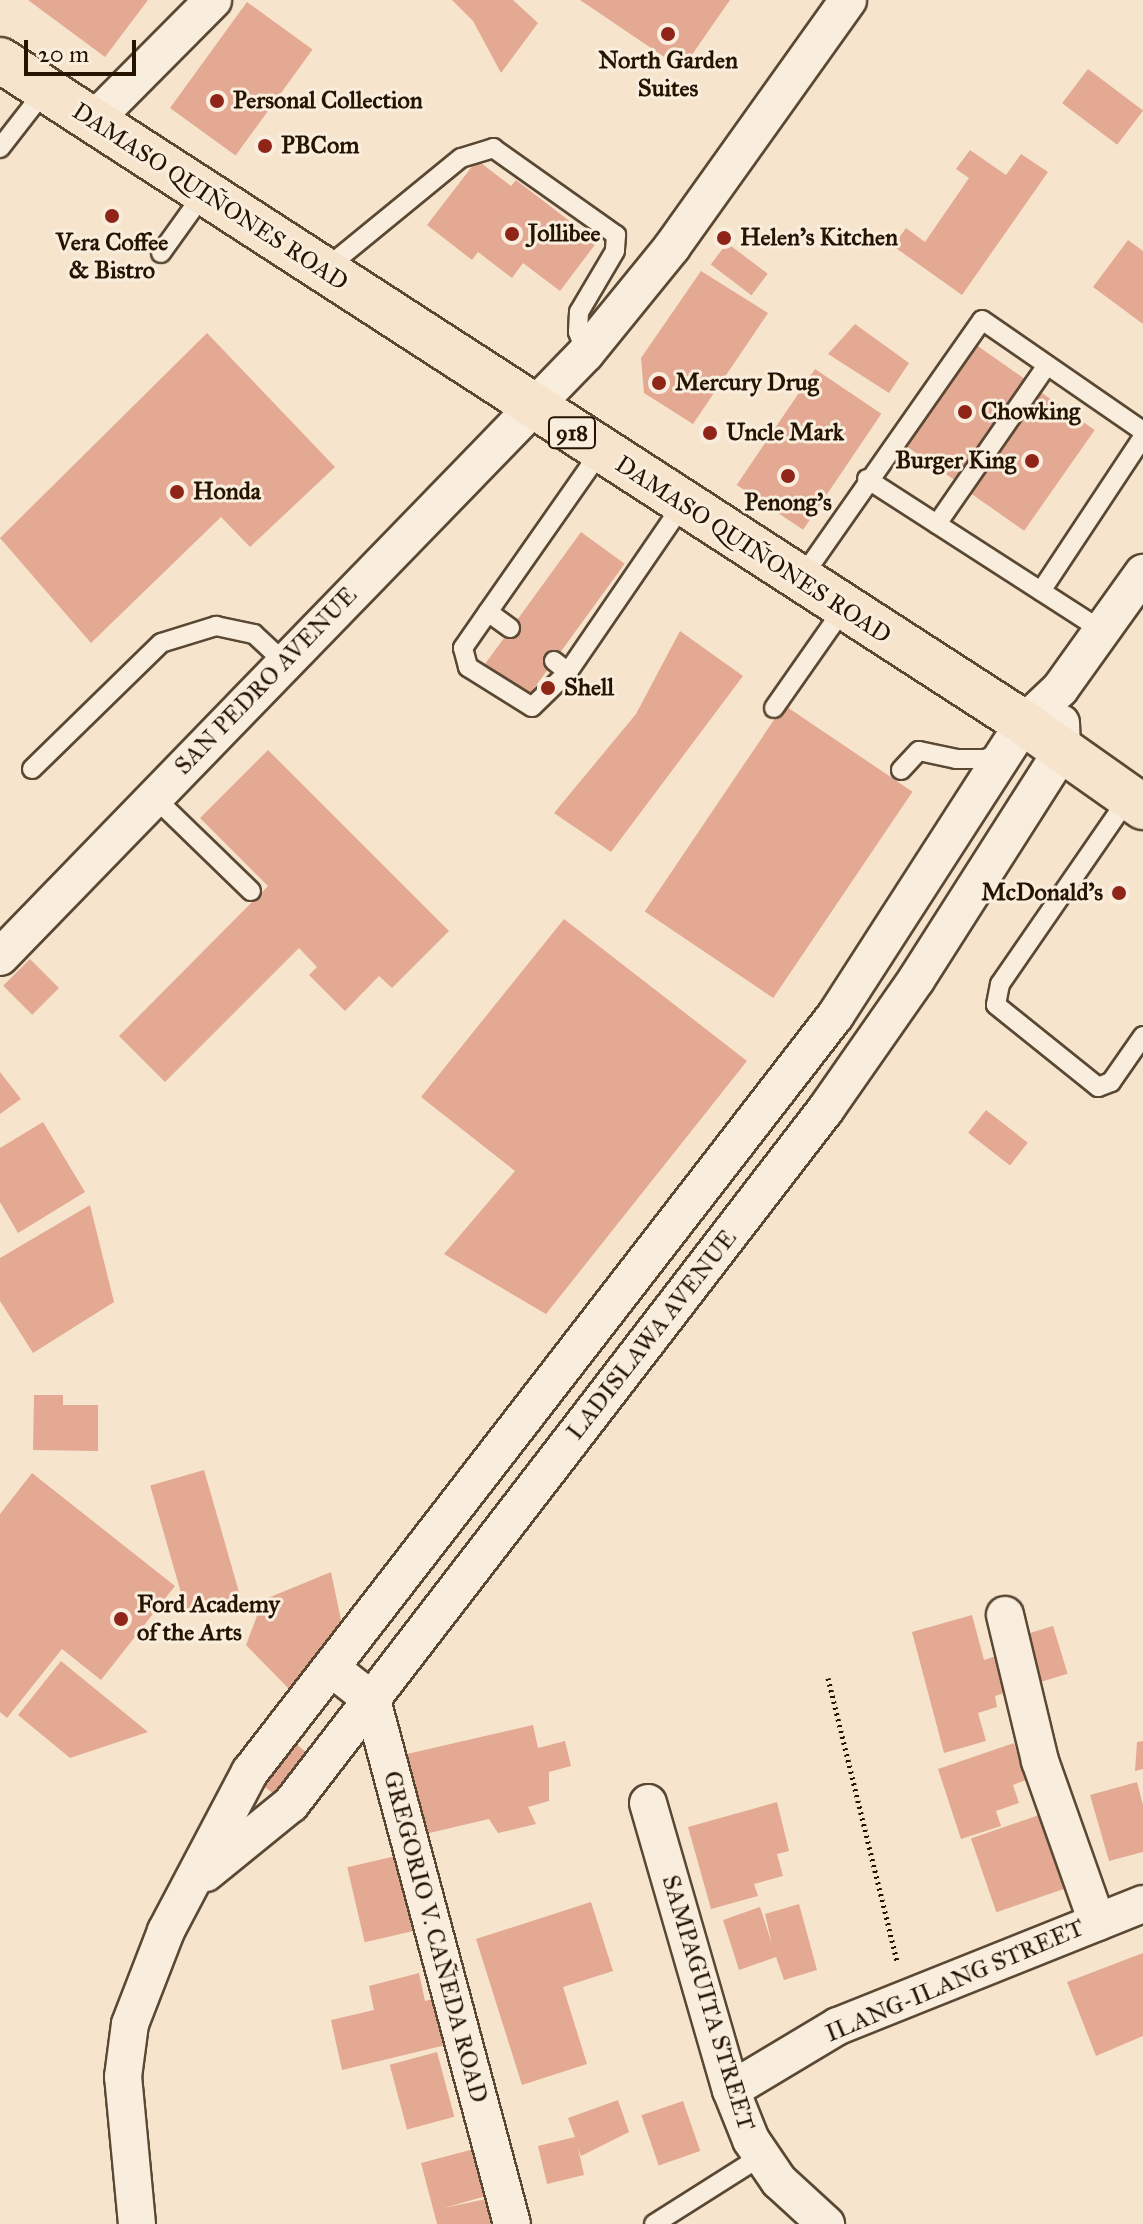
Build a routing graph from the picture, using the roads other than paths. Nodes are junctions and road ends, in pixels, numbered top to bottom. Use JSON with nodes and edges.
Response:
{"nodes":[{"id":1,"x":213,"y":0,"type":"edge"},
{"id":2,"x":848,"y":0,"type":"edge"},
{"id":3,"x":0,"y":60,"type":"edge"},
{"id":4,"x":46,"y":89,"type":"junction"},
{"id":5,"x":94,"y":120,"type":"junction"},
{"id":6,"x":0,"y":148,"type":"edge"},
{"id":7,"x":204,"y":193,"type":"junction"},
{"id":8,"x":161,"y":253,"type":"dead end"},
{"id":9,"x":323,"y":270,"type":"junction"},
{"id":10,"x":586,"y":353,"type":"junction"},
{"id":11,"x":1047,"y":365,"type":"junction"},
{"id":12,"x":534,"y":408,"type":"junction"},
{"id":13,"x":1143,"y":434,"type":"edge"},
{"id":14,"x":600,"y":452,"type":"junction"},
{"id":15,"x":867,"y":479,"type":"junction"},
{"id":16,"x":683,"y":504,"type":"junction"},
{"id":17,"x":937,"y":524,"type":"junction"},
{"id":18,"x":1143,"y":573,"type":"edge"},
{"id":19,"x":800,"y":581,"type":"junction"},
{"id":20,"x":1041,"y":591,"type":"junction"},
{"id":21,"x":844,"y":608,"type":"junction"},
{"id":22,"x":488,"y":612,"type":"junction"},
{"id":23,"x":510,"y":628,"type":"dead end"},
{"id":24,"x":1103,"y":631,"type":"junction"},
{"id":25,"x":283,"y":661,"type":"junction"},
{"id":26,"x":1060,"y":689,"type":"junction"},
{"id":27,"x":774,"y":708,"type":"dead end"},
{"id":28,"x":1024,"y":723,"type":"junction"},
{"id":29,"x":1062,"y":751,"type":"junction"},
{"id":30,"x":32,"y":769,"type":"dead end"},
{"id":31,"x":901,"y":770,"type":"dead end"},
{"id":32,"x":154,"y":797,"type":"junction"},
{"id":33,"x":1136,"y":802,"type":"edge"},
{"id":34,"x":251,"y":891,"type":"dead end"},
{"id":35,"x":0,"y":957,"type":"edge"},
{"id":36,"x":1143,"y":1036,"type":"edge"},
{"id":37,"x":642,"y":1268,"type":"junction"},
{"id":38,"x":680,"y":1298,"type":"junction"},
{"id":39,"x":1005,"y":1615,"type":"dead end"},
{"id":40,"x":331,"y":1668,"type":"junction"},
{"id":41,"x":372,"y":1700,"type":"junction"},
{"id":42,"x":648,"y":1803,"type":"dead end"},
{"id":43,"x":196,"y":1881,"type":"junction"},
{"id":44,"x":1143,"y":1904,"type":"edge"},
{"id":45,"x":1097,"y":1922,"type":"junction"},
{"id":46,"x":731,"y":2090,"type":"junction"},
{"id":47,"x":760,"y":2157,"type":"junction"},
{"id":48,"x":137,"y":2224,"type":"edge"},
{"id":49,"x":512,"y":2224,"type":"edge"},
{"id":50,"x":654,"y":2224,"type":"edge"},
{"id":51,"x":826,"y":2224,"type":"edge"}],
"edges":[{"from":1,"to":5,"type":"street"},
{"from":2,"to":10,"type":"street","name":"SAN PEDRO AVENUE"},
{"from":3,"to":4,"type":"main road","name":"DAMASO QUIÑONES ROAD","number":"918"},
{"from":4,"to":5,"type":"main road","name":"DAMASO QUIÑONES ROAD","number":"918"},
{"from":4,"to":6,"type":"lane"},
{"from":5,"to":7,"type":"main road","name":"DAMASO QUIÑONES ROAD","number":"918"},
{"from":7,"to":8,"type":"lane"},
{"from":7,"to":9,"type":"main road","name":"DAMASO QUIÑONES ROAD","number":"918"},
{"from":9,"to":10,"type":"lane"},
{"from":9,"to":12,"type":"main road","name":"DAMASO QUIÑONES ROAD","number":"918"},
{"from":10,"to":12,"type":"street","name":"SAN PEDRO AVENUE"},
{"from":11,"to":13,"type":"lane"},
{"from":11,"to":15,"type":"lane"},
{"from":11,"to":17,"type":"lane"},
{"from":12,"to":14,"type":"main road","name":"DAMASO QUIÑONES ROAD","number":"918"},
{"from":12,"to":25,"type":"street","name":"SAN PEDRO AVENUE"},
{"from":13,"to":20,"type":"lane"},
{"from":14,"to":16,"type":"main road","name":"DAMASO QUIÑONES ROAD","number":"918"},
{"from":14,"to":22,"type":"lane"},
{"from":15,"to":17,"type":"lane"},
{"from":15,"to":19,"type":"lane"},
{"from":16,"to":19,"type":"main road","name":"DAMASO QUIÑONES ROAD","number":"918"},
{"from":16,"to":22,"type":"lane"},
{"from":17,"to":20,"type":"lane"},
{"from":18,"to":24,"type":"street","name":"LADISLAWA AVENUE"},
{"from":19,"to":21,"type":"main road","name":"DAMASO QUIÑONES ROAD","number":"918"},
{"from":20,"to":24,"type":"lane"},
{"from":21,"to":27,"type":"lane"},
{"from":21,"to":28,"type":"main road","name":"DAMASO QUIÑONES ROAD","number":"918"},
{"from":22,"to":23,"type":"lane"},
{"from":24,"to":26,"type":"street","name":"LADISLAWA AVENUE"},
{"from":25,"to":30,"type":"lane"},
{"from":25,"to":32,"type":"street","name":"SAN PEDRO AVENUE"},
{"from":26,"to":28,"type":"street","name":"LADISLAWA AVENUE"},
{"from":26,"to":29,"type":"street"},
{"from":28,"to":29,"type":"main road","name":"DAMASO QUIÑONES ROAD","number":"918"},
{"from":28,"to":31,"type":"lane"},
{"from":28,"to":37,"type":"street","name":"LADISLAWA AVENUE"},
{"from":29,"to":33,"type":"main road","name":"DAMASO QUIÑONES ROAD","number":"918"},
{"from":29,"to":38,"type":"street","name":"LADISLAWA AVENUE"},
{"from":32,"to":34,"type":"lane"},
{"from":32,"to":35,"type":"street","name":"SAN PEDRO AVENUE"},
{"from":33,"to":36,"type":"lane"},
{"from":37,"to":38,"type":"street"},
{"from":37,"to":40,"type":"street","name":"LADISLAWA AVENUE"},
{"from":38,"to":41,"type":"street","name":"LADISLAWA AVENUE"},
{"from":39,"to":45,"type":"street"},
{"from":40,"to":41,"type":"street"},
{"from":40,"to":43,"type":"street","name":"LADISLAWA AVENUE"},
{"from":41,"to":43,"type":"street","name":"LADISLAWA AVENUE"},
{"from":41,"to":49,"type":"street","name":"GREGORIO V. CAÑEDA ROAD"},
{"from":42,"to":46,"type":"street","name":"SAMPAGUITA STREET"},
{"from":43,"to":48,"type":"street","name":"LADISLAWA AVENUE"},
{"from":44,"to":45,"type":"street","name":"ILANG-ILANG STREET"},
{"from":45,"to":46,"type":"street","name":"ILANG-ILANG STREET"},
{"from":46,"to":47,"type":"street","name":"SAMPAGUITA STREET"},
{"from":47,"to":50,"type":"lane"},
{"from":47,"to":51,"type":"street","name":"SAMPAGUITA STREET"}]}
